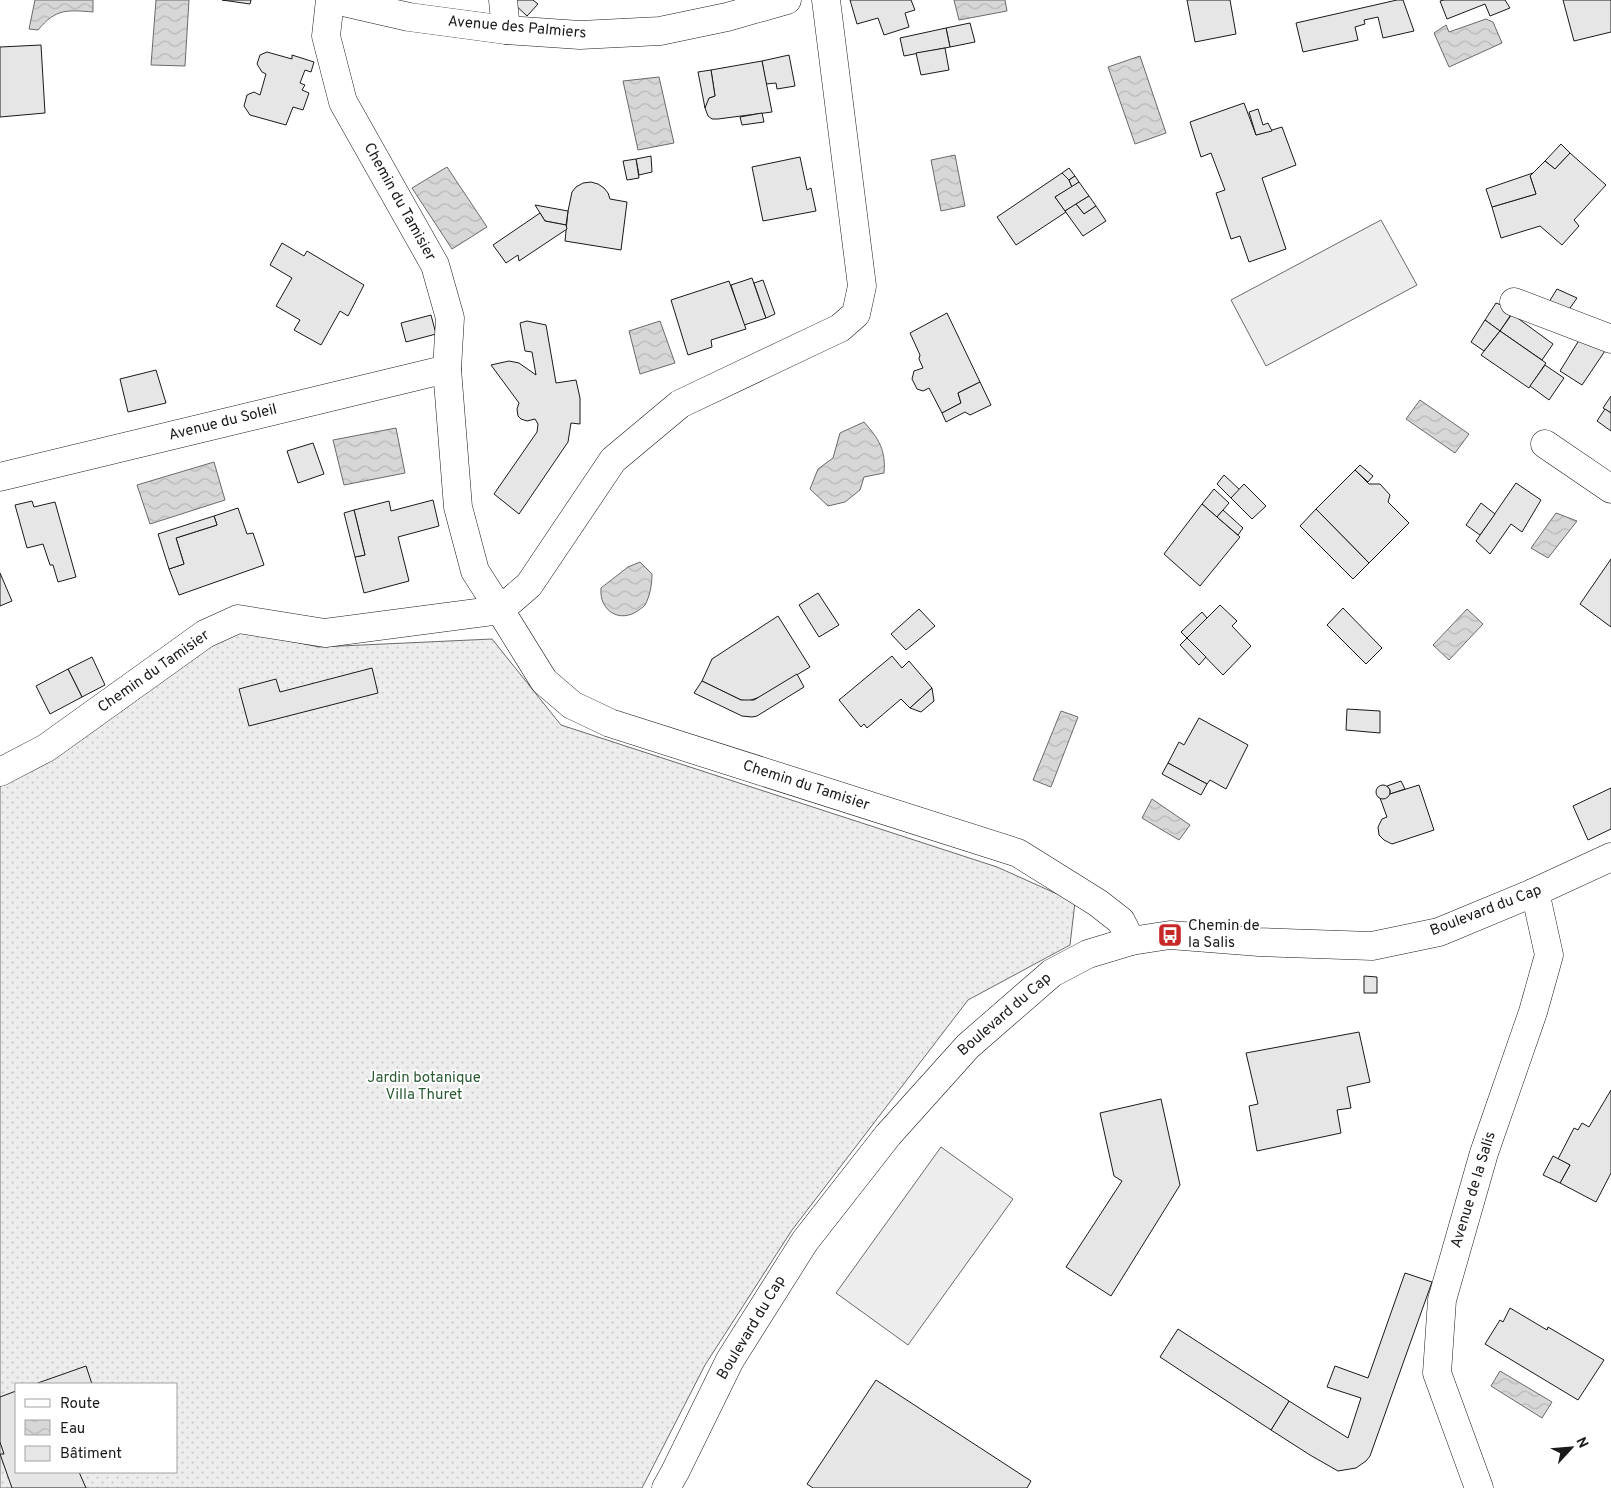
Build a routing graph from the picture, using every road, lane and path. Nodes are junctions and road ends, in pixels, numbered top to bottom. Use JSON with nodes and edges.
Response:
{"nodes":[{"id":1,"x":330,"y":0,"type":"edge"},
{"id":2,"x":335,"y":0,"type":"edge"},
{"id":3,"x":503,"y":0,"type":"edge"},
{"id":4,"x":787,"y":0,"type":"edge"},
{"id":5,"x":826,"y":0,"type":"edge"},
{"id":6,"x":506,"y":30,"type":"junction"},
{"id":7,"x":1514,"y":302,"type":"dead end"},
{"id":8,"x":1611,"y":340,"type":"edge"},
{"id":9,"x":447,"y":369,"type":"junction"},
{"id":10,"x":1545,"y":444,"type":"dead end"},
{"id":11,"x":0,"y":477,"type":"edge"},
{"id":12,"x":1611,"y":489,"type":"edge"},
{"id":13,"x":500,"y":610,"type":"junction"},
{"id":14,"x":0,"y":772,"type":"edge"},
{"id":15,"x":1611,"y":857,"type":"edge"},
{"id":16,"x":1533,"y":893,"type":"junction"},
{"id":17,"x":1131,"y":941,"type":"junction"},
{"id":18,"x":666,"y":1488,"type":"edge"},
{"id":19,"x":1479,"y":1488,"type":"edge"}],
"edges":[{"from":1,"to":9,"type":"street","name":"Chemin du Tamisier"},
{"from":2,"to":6,"type":"street","name":"Avenue des Palmiers"},
{"from":3,"to":6,"type":"street"},
{"from":4,"to":6,"type":"street","name":"Avenue des Palmiers"},
{"from":5,"to":13,"type":"street"},
{"from":7,"to":8,"type":"street"},
{"from":9,"to":11,"type":"street","name":"Avenue du Soleil"},
{"from":9,"to":13,"type":"street","name":"Chemin du Tamisier"},
{"from":10,"to":12,"type":"street"},
{"from":13,"to":14,"type":"street","name":"Chemin du Tamisier"},
{"from":13,"to":17,"type":"street","name":"Chemin du Tamisier"},
{"from":15,"to":16,"type":"street","name":"Boulevard du Cap"},
{"from":16,"to":17,"type":"street","name":"Boulevard du Cap"},
{"from":16,"to":19,"type":"street","name":"Avenue de la Salis"},
{"from":17,"to":18,"type":"street","name":"Boulevard du Cap"}]}
